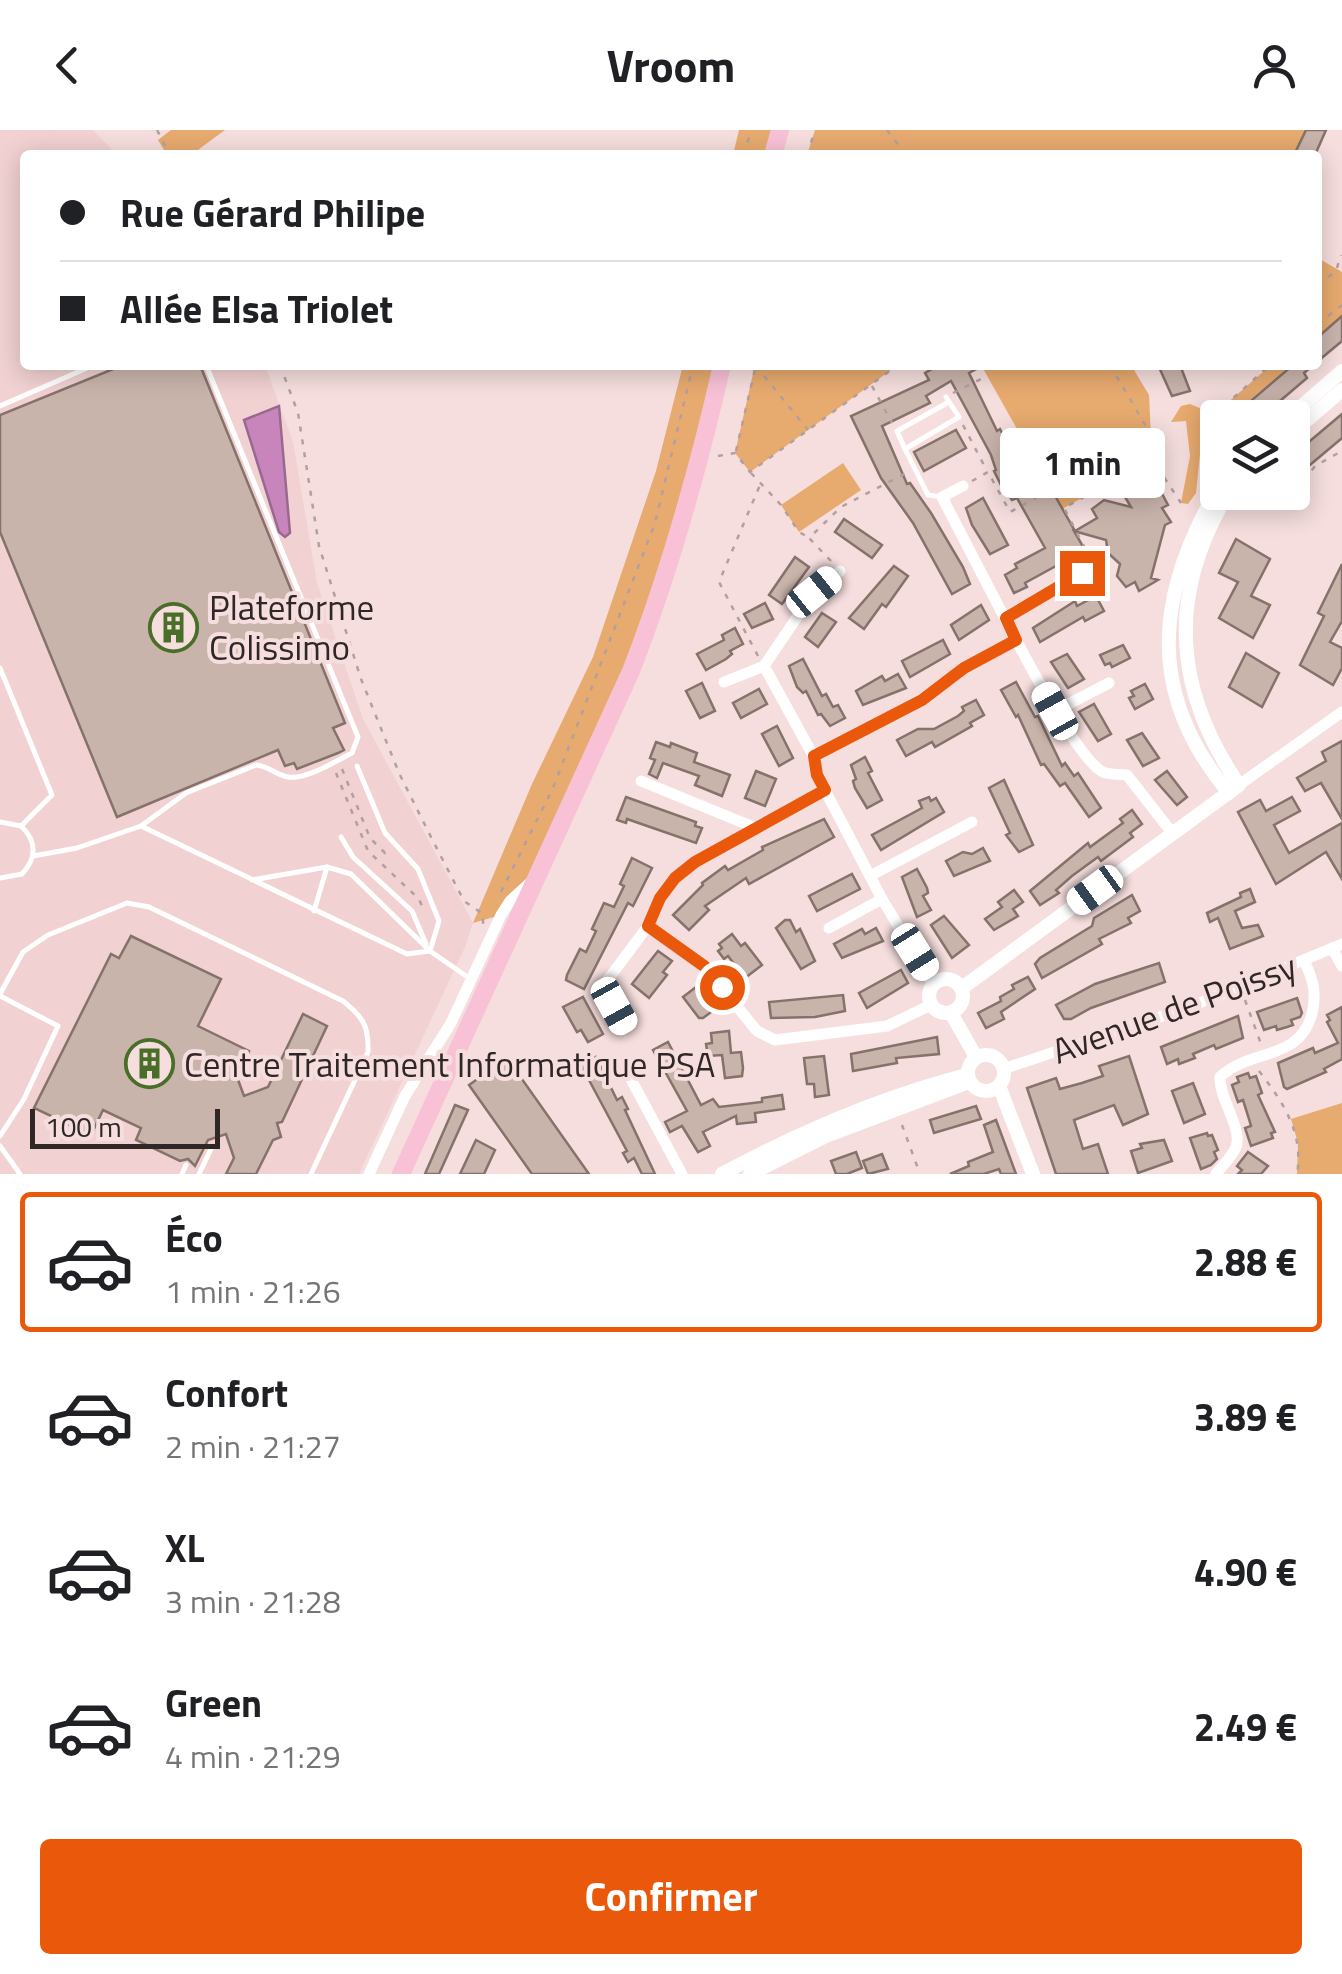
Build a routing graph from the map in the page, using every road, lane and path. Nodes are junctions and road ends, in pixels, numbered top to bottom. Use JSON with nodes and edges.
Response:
{"nodes":[{"id":1,"x":887,"y":130,"type":"edge"},
{"id":2,"x":902,"y":150,"type":"edge"},
{"id":3,"x":1341,"y":255,"type":"edge"},
{"id":4,"x":1322,"y":282,"type":"edge"},
{"id":5,"x":1342,"y":305,"type":"edge"},
{"id":6,"x":1322,"y":321,"type":"edge"},
{"id":7,"x":83,"y":370,"type":"edge"},
{"id":8,"x":208,"y":370,"type":"edge"},
{"id":9,"x":282,"y":370,"type":"edge"},
{"id":10,"x":692,"y":370,"type":"edge"},
{"id":11,"x":721,"y":370,"type":"edge"},
{"id":12,"x":755,"y":370,"type":"edge"},
{"id":13,"x":760,"y":370,"type":"edge"},
{"id":14,"x":891,"y":370,"type":"edge"},
{"id":15,"x":1113,"y":370,"type":"edge"},
{"id":16,"x":1342,"y":371,"type":"edge"},
{"id":17,"x":1263,"y":372,"type":"edge"},
{"id":18,"x":987,"y":376,"type":"dead end"},
{"id":19,"x":871,"y":384,"type":"junction"},
{"id":20,"x":1342,"y":390,"type":"edge"},
{"id":21,"x":947,"y":399,"type":"junction"},
{"id":22,"x":1230,"y":400,"type":"edge"},
{"id":23,"x":1309,"y":400,"type":"edge"},
{"id":24,"x":0,"y":406,"type":"edge"},
{"id":25,"x":959,"y":417,"type":"junction"},
{"id":26,"x":1310,"y":418,"type":"edge"},
{"id":27,"x":808,"y":430,"type":"junction"},
{"id":28,"x":896,"y":431,"type":"junction"},
{"id":29,"x":1172,"y":441,"type":"dead end"},
{"id":30,"x":906,"y":449,"type":"junction"},
{"id":31,"x":1342,"y":452,"type":"edge"},
{"id":32,"x":735,"y":453,"type":"junction"},
{"id":33,"x":701,"y":456,"type":"junction"},
{"id":34,"x":913,"y":469,"type":"junction"},
{"id":35,"x":750,"y":472,"type":"junction"},
{"id":36,"x":988,"y":472,"type":"junction"},
{"id":37,"x":1310,"y":472,"type":"edge"},
{"id":38,"x":760,"y":486,"type":"junction"},
{"id":39,"x":963,"y":486,"type":"joint"},
{"id":40,"x":942,"y":497,"type":"junction"},
{"id":41,"x":1036,"y":498,"type":"dead end"},
{"id":42,"x":1181,"y":504,"type":"dead end"},
{"id":43,"x":1206,"y":510,"type":"edge"},
{"id":44,"x":1220,"y":510,"type":"edge"},
{"id":45,"x":809,"y":538,"type":"junction"},
{"id":46,"x":840,"y":571,"type":"joint"},
{"id":47,"x":1082,"y":573,"type":"joint"},
{"id":48,"x":1006,"y":618,"type":"junction"},
{"id":49,"x":1016,"y":640,"type":"junction"},
{"id":50,"x":764,"y":666,"type":"junction"},
{"id":51,"x":0,"y":668,"type":"edge"},
{"id":52,"x":724,"y":682,"type":"dead end"},
{"id":53,"x":1109,"y":683,"type":"dead end"},
{"id":54,"x":1055,"y":711,"type":"junction"},
{"id":55,"x":1342,"y":712,"type":"edge"},
{"id":56,"x":814,"y":756,"type":"junction"},
{"id":57,"x":342,"y":758,"type":"junction"},
{"id":58,"x":332,"y":762,"type":"junction"},
{"id":59,"x":357,"y":766,"type":"dead end"},
{"id":60,"x":641,"y":780,"type":"dead end"},
{"id":61,"x":1234,"y":789,"type":"junction"},
{"id":62,"x":825,"y":790,"type":"junction"},
{"id":63,"x":0,"y":822,"type":"edge"},
{"id":64,"x":972,"y":822,"type":"dead end"},
{"id":65,"x":21,"y":826,"type":"junction"},
{"id":66,"x":140,"y":826,"type":"junction"},
{"id":67,"x":756,"y":828,"type":"junction"},
{"id":68,"x":1172,"y":834,"type":"junction"},
{"id":69,"x":342,"y":838,"type":"dead end"},
{"id":70,"x":394,"y":844,"type":"junction"},
{"id":71,"x":34,"y":856,"type":"junction"},
{"id":72,"x":327,"y":867,"type":"junction"},
{"id":73,"x":537,"y":876,"type":"junction"},
{"id":74,"x":870,"y":876,"type":"junction"},
{"id":75,"x":0,"y":879,"type":"edge"},
{"id":76,"x":251,"y":880,"type":"junction"},
{"id":77,"x":497,"y":899,"type":"dead end"},
{"id":78,"x":882,"y":899,"type":"junction"},
{"id":79,"x":314,"y":911,"type":"junction"},
{"id":80,"x":648,"y":926,"type":"junction"},
{"id":81,"x":483,"y":927,"type":"dead end"},
{"id":82,"x":829,"y":928,"type":"dead end"},
{"id":83,"x":435,"y":935,"type":"junction"},
{"id":84,"x":1337,"y":946,"type":"edge"},
{"id":85,"x":430,"y":951,"type":"junction"},
{"id":86,"x":1304,"y":961,"type":"junction"},
{"id":87,"x":1342,"y":966,"type":"edge"},
{"id":88,"x":471,"y":980,"type":"junction"},
{"id":89,"x":934,"y":984,"type":"junction"},
{"id":90,"x":957,"y":984,"type":"junction"},
{"id":91,"x":1250,"y":994,"type":"dead end"},
{"id":92,"x":0,"y":995,"type":"edge"},
{"id":93,"x":931,"y":1006,"type":"junction"},
{"id":94,"x":951,"y":1013,"type":"junction"},
{"id":95,"x":625,"y":1026,"type":"dead end"},
{"id":96,"x":1264,"y":1055,"type":"junction"},
{"id":97,"x":976,"y":1057,"type":"junction"},
{"id":98,"x":1251,"y":1060,"type":"junction"},
{"id":99,"x":1004,"y":1068,"type":"junction"},
{"id":100,"x":628,"y":1072,"type":"dead end"},
{"id":101,"x":968,"y":1078,"type":"junction"},
{"id":102,"x":999,"y":1086,"type":"junction"},
{"id":103,"x":896,"y":1110,"type":"junction"},
{"id":104,"x":0,"y":1136,"type":"edge"},
{"id":105,"x":0,"y":1146,"type":"edge"},
{"id":106,"x":212,"y":1147,"type":"dead end"},
{"id":107,"x":186,"y":1166,"type":"dead end"},
{"id":108,"x":20,"y":1174,"type":"edge"},
{"id":109,"x":182,"y":1174,"type":"edge"},
{"id":110,"x":199,"y":1174,"type":"edge"},
{"id":111,"x":311,"y":1174,"type":"edge"},
{"id":112,"x":368,"y":1174,"type":"edge"},
{"id":113,"x":401,"y":1174,"type":"edge"},
{"id":114,"x":682,"y":1174,"type":"edge"},
{"id":115,"x":722,"y":1174,"type":"edge"},
{"id":116,"x":750,"y":1174,"type":"edge"},
{"id":117,"x":920,"y":1174,"type":"edge"},
{"id":118,"x":1033,"y":1174,"type":"edge"},
{"id":119,"x":1216,"y":1174,"type":"edge"},
{"id":120,"x":1297,"y":1174,"type":"edge"}],
"edges":[{"from":1,"to":2,"type":"path"},
{"from":3,"to":4,"type":"path"},
{"from":5,"to":6,"type":"path"},
{"from":7,"to":24,"type":"lane"},
{"from":8,"to":57,"type":"lane"},
{"from":9,"to":81,"type":"path"},
{"from":10,"to":77,"type":"path"},
{"from":11,"to":33,"type":"main road"},
{"from":12,"to":32,"type":"path"},
{"from":13,"to":27,"type":"path"},
{"from":14,"to":19,"type":"path"},
{"from":15,"to":29,"type":"path"},
{"from":16,"to":23,"type":"street"},
{"from":17,"to":22,"type":"path"},
{"from":18,"to":21,"type":"path"},
{"from":19,"to":27,"type":"path"},
{"from":19,"to":28,"type":"path"},
{"from":20,"to":26,"type":"street"},
{"from":21,"to":25,"type":"lane"},
{"from":21,"to":28,"type":"lane"},
{"from":25,"to":30,"type":"lane"},
{"from":25,"to":36,"type":"path"},
{"from":27,"to":35,"type":"path"},
{"from":28,"to":30,"type":"lane"},
{"from":30,"to":34,"type":"lane"},
{"from":31,"to":37,"type":"path"},
{"from":32,"to":33,"type":"path"},
{"from":32,"to":35,"type":"path"},
{"from":33,"to":73,"type":"main road"},
{"from":34,"to":40,"type":"lane"},
{"from":34,"to":45,"type":"path"},
{"from":35,"to":38,"type":"path"},
{"from":36,"to":39,"type":"path"},
{"from":36,"to":41,"type":"path"},
{"from":38,"to":45,"type":"path"},
{"from":38,"to":50,"type":"path"},
{"from":39,"to":40,"type":"street"},
{"from":40,"to":48,"type":"street"},
{"from":42,"to":47,"type":"path"},
{"from":43,"to":61,"type":"street"},
{"from":44,"to":61,"type":"street"},
{"from":45,"to":46,"type":"path"},
{"from":46,"to":50,"type":"street"},
{"from":47,"to":48,"type":"street"},
{"from":48,"to":49,"type":"street"},
{"from":49,"to":54,"type":"street"},
{"from":49,"to":56,"type":"street"},
{"from":50,"to":52,"type":"street"},
{"from":50,"to":56,"type":"street"},
{"from":51,"to":65,"type":"lane"},
{"from":53,"to":54,"type":"street"},
{"from":54,"to":68,"type":"street"},
{"from":55,"to":61,"type":"street"},
{"from":56,"to":62,"type":"street"},
{"from":57,"to":58,"type":"lane"},
{"from":57,"to":70,"type":"path"},
{"from":58,"to":66,"type":"lane"},
{"from":58,"to":83,"type":"path"},
{"from":59,"to":70,"type":"lane"},
{"from":60,"to":67,"type":"street"},
{"from":61,"to":68,"type":"street"},
{"from":62,"to":67,"type":"street"},
{"from":62,"to":74,"type":"street"},
{"from":63,"to":65,"type":"lane"},
{"from":64,"to":74,"type":"street"},
{"from":65,"to":71,"type":"lane"},
{"from":66,"to":71,"type":"lane"},
{"from":66,"to":76,"type":"lane"},
{"from":67,"to":80,"type":"street"},
{"from":68,"to":90,"type":"street"},
{"from":69,"to":85,"type":"lane"},
{"from":70,"to":83,"type":"lane"},
{"from":71,"to":75,"type":"lane"},
{"from":72,"to":76,"type":"lane"},
{"from":72,"to":79,"type":"lane"},
{"from":72,"to":85,"type":"lane"},
{"from":73,"to":88,"type":"street"},
{"from":73,"to":113,"type":"main road"},
{"from":74,"to":78,"type":"street"},
{"from":76,"to":79,"type":"lane"},
{"from":78,"to":82,"type":"street"},
{"from":78,"to":89,"type":"street"},
{"from":79,"to":85,"type":"lane"},
{"from":80,"to":93,"type":"street"},
{"from":80,"to":95,"type":"street"},
{"from":83,"to":85,"type":"lane"},
{"from":84,"to":86,"type":"street","name":"Avenue de Poissy"},
{"from":84,"to":87,"type":"street"},
{"from":85,"to":88,"type":"lane"},
{"from":86,"to":96,"type":"street"},
{"from":86,"to":99,"type":"street","name":"Avenue de Poissy"},
{"from":88,"to":112,"type":"street"},
{"from":89,"to":90,"type":"street"},
{"from":89,"to":93,"type":"street"},
{"from":90,"to":94,"type":"street"},
{"from":91,"to":96,"type":"path"},
{"from":92,"to":104,"type":"lane"},
{"from":92,"to":111,"type":"lane"},
{"from":93,"to":94,"type":"street"},
{"from":94,"to":97,"type":"street"},
{"from":96,"to":98,"type":"street"},
{"from":97,"to":99,"type":"street"},
{"from":97,"to":101,"type":"street"},
{"from":98,"to":119,"type":"street"},
{"from":98,"to":120,"type":"path"},
{"from":99,"to":102,"type":"street"},
{"from":100,"to":114,"type":"street"},
{"from":101,"to":102,"type":"street"},
{"from":101,"to":103,"type":"street"},
{"from":101,"to":115,"type":"street"},
{"from":102,"to":118,"type":"street"},
{"from":103,"to":116,"type":"street"},
{"from":103,"to":117,"type":"path"},
{"from":105,"to":108,"type":"lane"},
{"from":106,"to":110,"type":"lane"},
{"from":107,"to":109,"type":"lane"}]}
